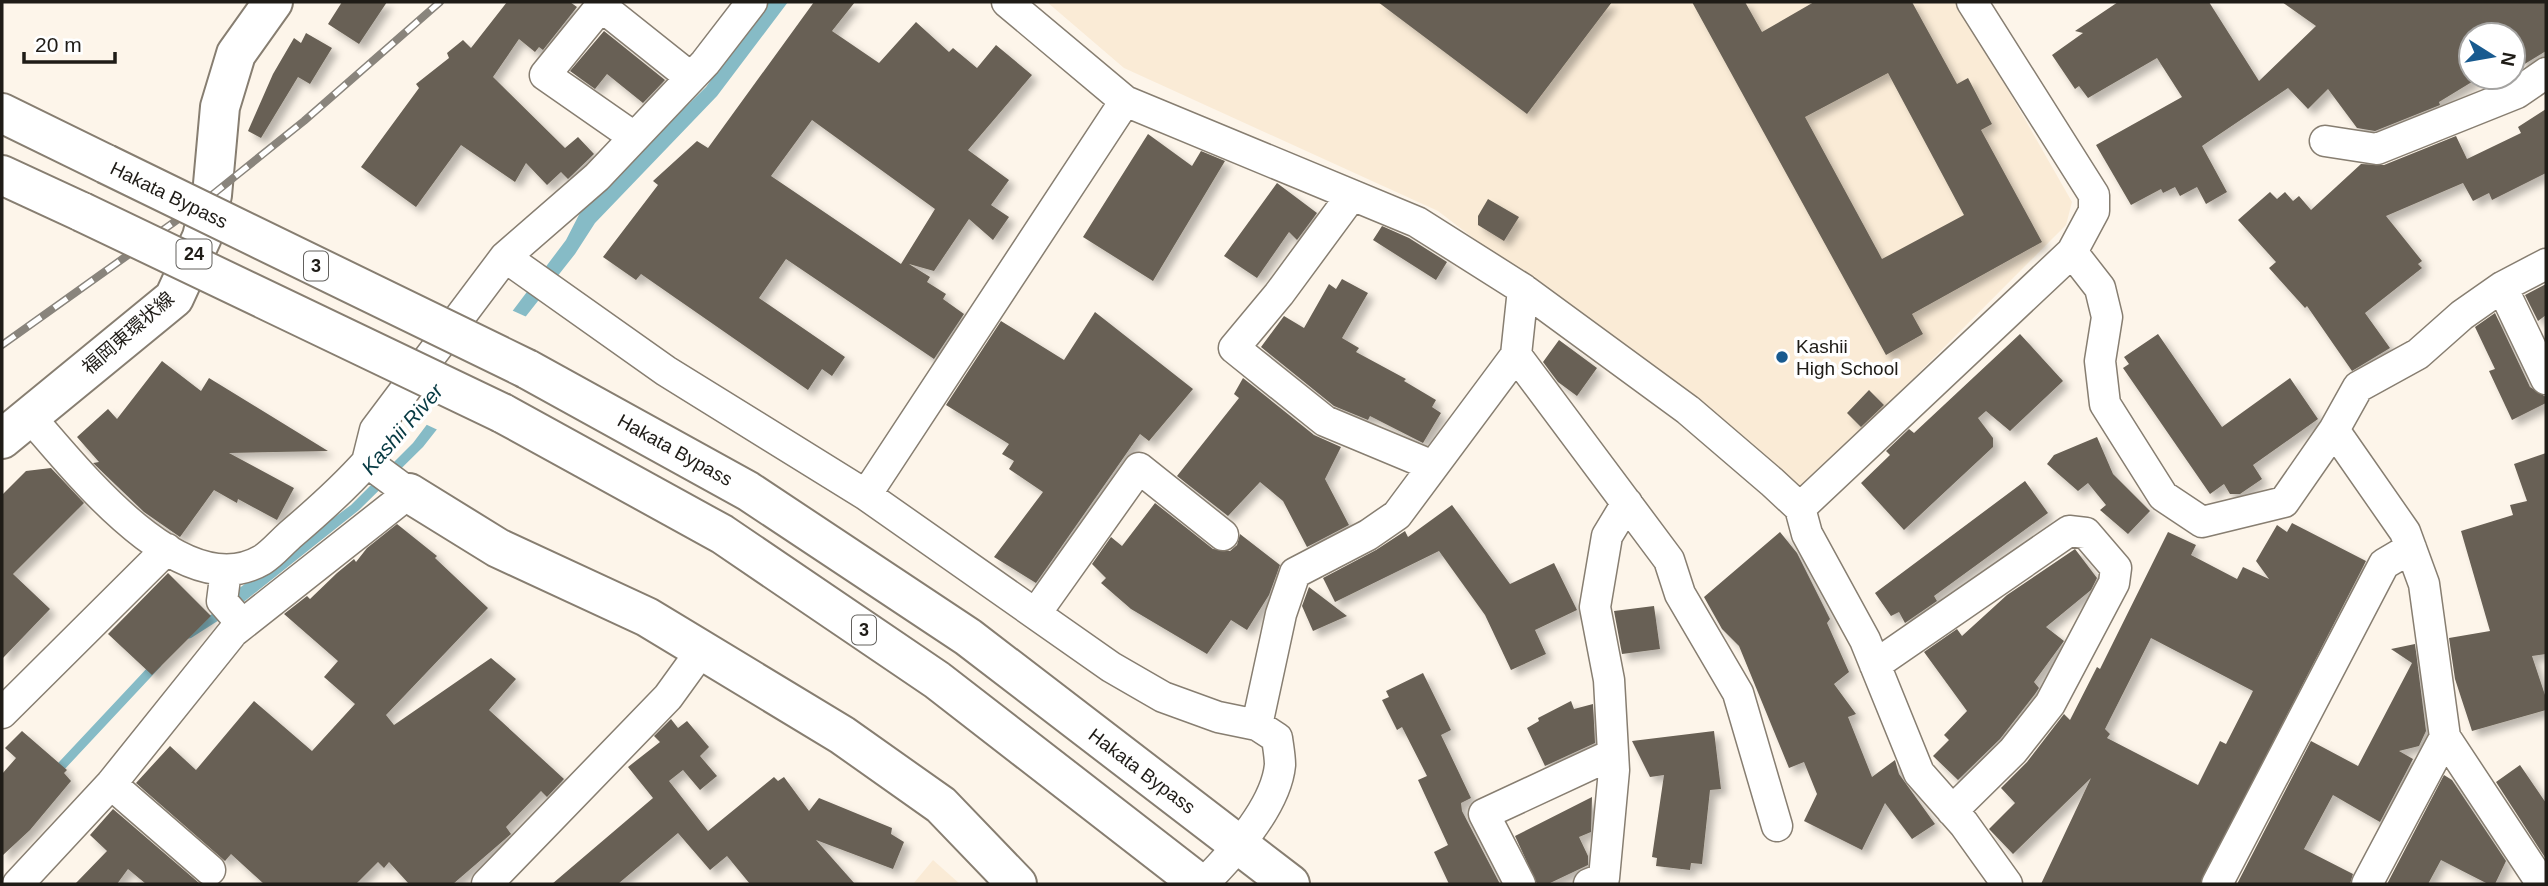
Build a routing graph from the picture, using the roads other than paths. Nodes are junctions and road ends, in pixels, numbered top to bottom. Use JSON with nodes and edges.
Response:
{"nodes":[{"id":1,"x":273,"y":2,"type":"edge"},
{"id":2,"x":751,"y":2,"type":"edge"},
{"id":3,"x":1007,"y":2,"type":"edge"},
{"id":4,"x":1972,"y":2,"type":"edge"},
{"id":5,"x":2546,"y":73,"type":"edge"},
{"id":6,"x":691,"y":77,"type":"junction"},
{"id":7,"x":1125,"y":101,"type":"junction"},
{"id":8,"x":2,"y":113,"type":"edge"},
{"id":9,"x":634,"y":137,"type":"junction"},
{"id":10,"x":2325,"y":141,"type":"dead end"},
{"id":11,"x":2,"y":175,"type":"edge"},
{"id":12,"x":1352,"y":195,"type":"junction"},
{"id":13,"x":2073,"y":252,"type":"junction"},
{"id":14,"x":505,"y":257,"type":"junction"},
{"id":15,"x":2546,"y":264,"type":"edge"},
{"id":16,"x":2502,"y":287,"type":"junction"},
{"id":17,"x":1522,"y":289,"type":"junction"},
{"id":18,"x":1516,"y":355,"type":"junction"},
{"id":19,"x":2546,"y":379,"type":"edge"},
{"id":20,"x":16,"y":428,"type":"edge"},
{"id":21,"x":2334,"y":430,"type":"junction"},
{"id":22,"x":367,"y":462,"type":"junction"},
{"id":23,"x":1433,"y":466,"type":"junction"},
{"id":24,"x":409,"y":493,"type":"junction"},
{"id":25,"x":866,"y":495,"type":"junction"},
{"id":26,"x":1627,"y":503,"type":"junction"},
{"id":27,"x":1800,"y":508,"type":"junction"},
{"id":28,"x":1223,"y":535,"type":"dead end"},
{"id":29,"x":167,"y":548,"type":"junction"},
{"id":30,"x":2411,"y":548,"type":"junction"},
{"id":31,"x":226,"y":570,"type":"junction"},
{"id":32,"x":1036,"y":613,"type":"junction"},
{"id":33,"x":242,"y":624,"type":"junction"},
{"id":34,"x":702,"y":650,"type":"junction"},
{"id":35,"x":1875,"y":665,"type":"junction"},
{"id":36,"x":2,"y":713,"type":"edge"},
{"id":37,"x":1257,"y":725,"type":"junction"},
{"id":38,"x":2445,"y":737,"type":"junction"},
{"id":39,"x":1611,"y":755,"type":"junction"},
{"id":40,"x":111,"y":784,"type":"junction"},
{"id":41,"x":1952,"y":811,"type":"junction"},
{"id":42,"x":1777,"y":826,"type":"dead end"},
{"id":43,"x":1242,"y":846,"type":"junction"},
{"id":44,"x":210,"y":870,"type":"dead end"},
{"id":45,"x":2527,"y":877,"type":"edge"},
{"id":46,"x":19,"y":884,"type":"edge"},
{"id":47,"x":487,"y":884,"type":"edge"},
{"id":48,"x":1017,"y":884,"type":"edge"},
{"id":49,"x":1201,"y":884,"type":"edge"},
{"id":50,"x":1290,"y":884,"type":"edge"},
{"id":51,"x":1520,"y":884,"type":"edge"},
{"id":52,"x":1589,"y":884,"type":"edge"},
{"id":53,"x":2007,"y":884,"type":"edge"},
{"id":54,"x":2217,"y":884,"type":"edge"},
{"id":55,"x":2367,"y":884,"type":"edge"}],
"edges":[{"from":1,"to":20,"type":"main road","name":"福岡東環状線","number":"24"},
{"from":2,"to":6,"type":"street"},
{"from":3,"to":7,"type":"street"},
{"from":4,"to":13,"type":"street"},
{"from":5,"to":10,"type":"street"},
{"from":6,"to":9,"type":"street"},
{"from":6,"to":9,"type":"street"},
{"from":7,"to":12,"type":"street"},
{"from":7,"to":25,"type":"street"},
{"from":8,"to":43,"type":"main road","name":"Hakata Bypass","number":"3","bridge":true},
{"from":9,"to":14,"type":"street"},
{"from":11,"to":49,"type":"main road","number":"3","bridge":true},
{"from":12,"to":17,"type":"street"},
{"from":12,"to":23,"type":"street"},
{"from":13,"to":21,"type":"street"},
{"from":13,"to":27,"type":"street"},
{"from":14,"to":22,"type":"street"},
{"from":14,"to":25,"type":"street"},
{"from":15,"to":16,"type":"street"},
{"from":16,"to":19,"type":"street"},
{"from":16,"to":21,"type":"street"},
{"from":17,"to":18,"type":"street"},
{"from":17,"to":27,"type":"street"},
{"from":18,"to":23,"type":"street"},
{"from":18,"to":26,"type":"street"},
{"from":20,"to":29,"type":"street"},
{"from":21,"to":30,"type":"street"},
{"from":22,"to":24,"type":"street"},
{"from":22,"to":31,"type":"street"},
{"from":23,"to":37,"type":"street"},
{"from":24,"to":33,"type":"street"},
{"from":24,"to":34,"type":"main road"},
{"from":25,"to":32,"type":"street"},
{"from":26,"to":39,"type":"street"},
{"from":26,"to":42,"type":"street"},
{"from":27,"to":35,"type":"street"},
{"from":28,"to":32,"type":"street"},
{"from":29,"to":31,"type":"street"},
{"from":29,"to":36,"type":"street"},
{"from":30,"to":38,"type":"street"},
{"from":30,"to":54,"type":"street"},
{"from":31,"to":33,"type":"street"},
{"from":32,"to":37,"type":"street"},
{"from":33,"to":40,"type":"street"},
{"from":34,"to":47,"type":"street"},
{"from":34,"to":48,"type":"main road"},
{"from":35,"to":41,"type":"street"},
{"from":35,"to":41,"type":"street"},
{"from":37,"to":43,"type":"street"},
{"from":38,"to":45,"type":"street"},
{"from":38,"to":55,"type":"street"},
{"from":39,"to":51,"type":"street"},
{"from":39,"to":52,"type":"street"},
{"from":40,"to":44,"type":"street"},
{"from":40,"to":46,"type":"street"},
{"from":41,"to":53,"type":"street"},
{"from":43,"to":49,"type":"street"},
{"from":43,"to":50,"type":"main road","name":"Hakata Bypass","number":"3"}]}
